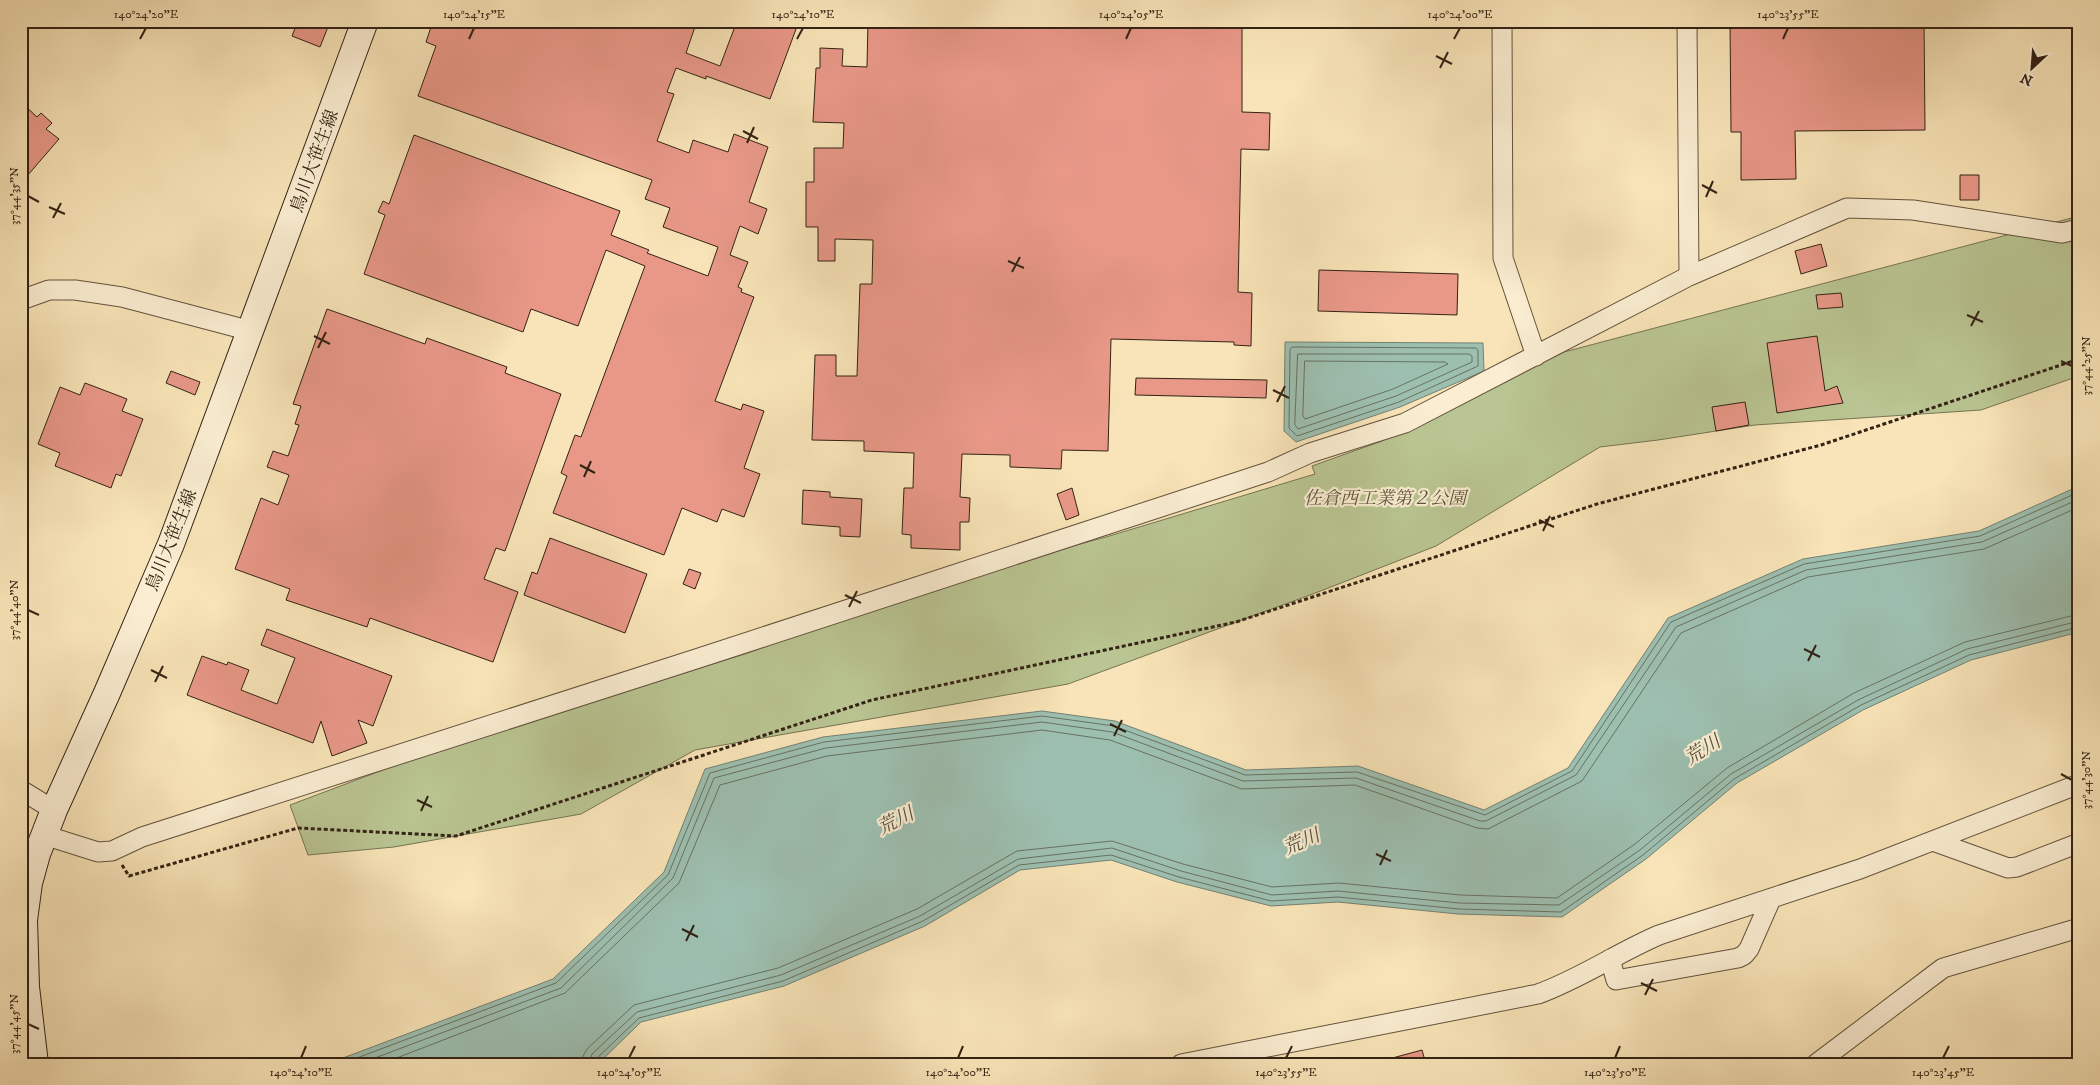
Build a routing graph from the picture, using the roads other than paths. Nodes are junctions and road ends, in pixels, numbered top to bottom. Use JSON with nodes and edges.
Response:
{"nodes":[{"id":1,"x":365,"y":21,"type":"edge"},
{"id":2,"x":1502,"y":21,"type":"edge"},
{"id":3,"x":1687,"y":21,"type":"edge"},
{"id":4,"x":2079,"y":229,"type":"edge"},
{"id":5,"x":1689,"y":276,"type":"junction"},
{"id":6,"x":21,"y":300,"type":"edge"},
{"id":7,"x":250,"y":331,"type":"junction"},
{"id":8,"x":1536,"y":356,"type":"junction"},
{"id":9,"x":2079,"y":784,"type":"edge"},
{"id":10,"x":21,"y":790,"type":"edge"},
{"id":11,"x":54,"y":810,"type":"junction"},
{"id":12,"x":44,"y":835,"type":"junction"},
{"id":13,"x":1933,"y":841,"type":"junction"},
{"id":14,"x":2079,"y":843,"type":"edge"},
{"id":15,"x":25,"y":884,"type":"edge"},
{"id":16,"x":1771,"y":899,"type":"junction"},
{"id":17,"x":2079,"y":928,"type":"edge"},
{"id":18,"x":1610,"y":958,"type":"junction"},
{"id":19,"x":35,"y":1064,"type":"edge"},
{"id":20,"x":1181,"y":1064,"type":"edge"},
{"id":21,"x":1816,"y":1064,"type":"edge"}],
"edges":[{"from":1,"to":7,"type":"street","name":"鳥川大笹生線"},
{"from":2,"to":8,"type":"street"},
{"from":3,"to":5,"type":"street"},
{"from":4,"to":5,"type":"street"},
{"from":5,"to":8,"type":"street"},
{"from":6,"to":7,"type":"street"},
{"from":7,"to":11,"type":"street","name":"鳥川大笹生線"},
{"from":8,"to":12,"type":"street"},
{"from":9,"to":13,"type":"street"},
{"from":10,"to":11,"type":"street"},
{"from":11,"to":12,"type":"street","name":"鳥川大笹生線"},
{"from":12,"to":15,"type":"street","name":"鳥川大笹生線"},
{"from":13,"to":14,"type":"street"},
{"from":13,"to":16,"type":"street"},
{"from":15,"to":19,"type":"street","name":"鳥川大笹生線"},
{"from":16,"to":18,"type":"street"},
{"from":16,"to":18,"type":"street"},
{"from":17,"to":21,"type":"street"},
{"from":18,"to":20,"type":"street"}]}
